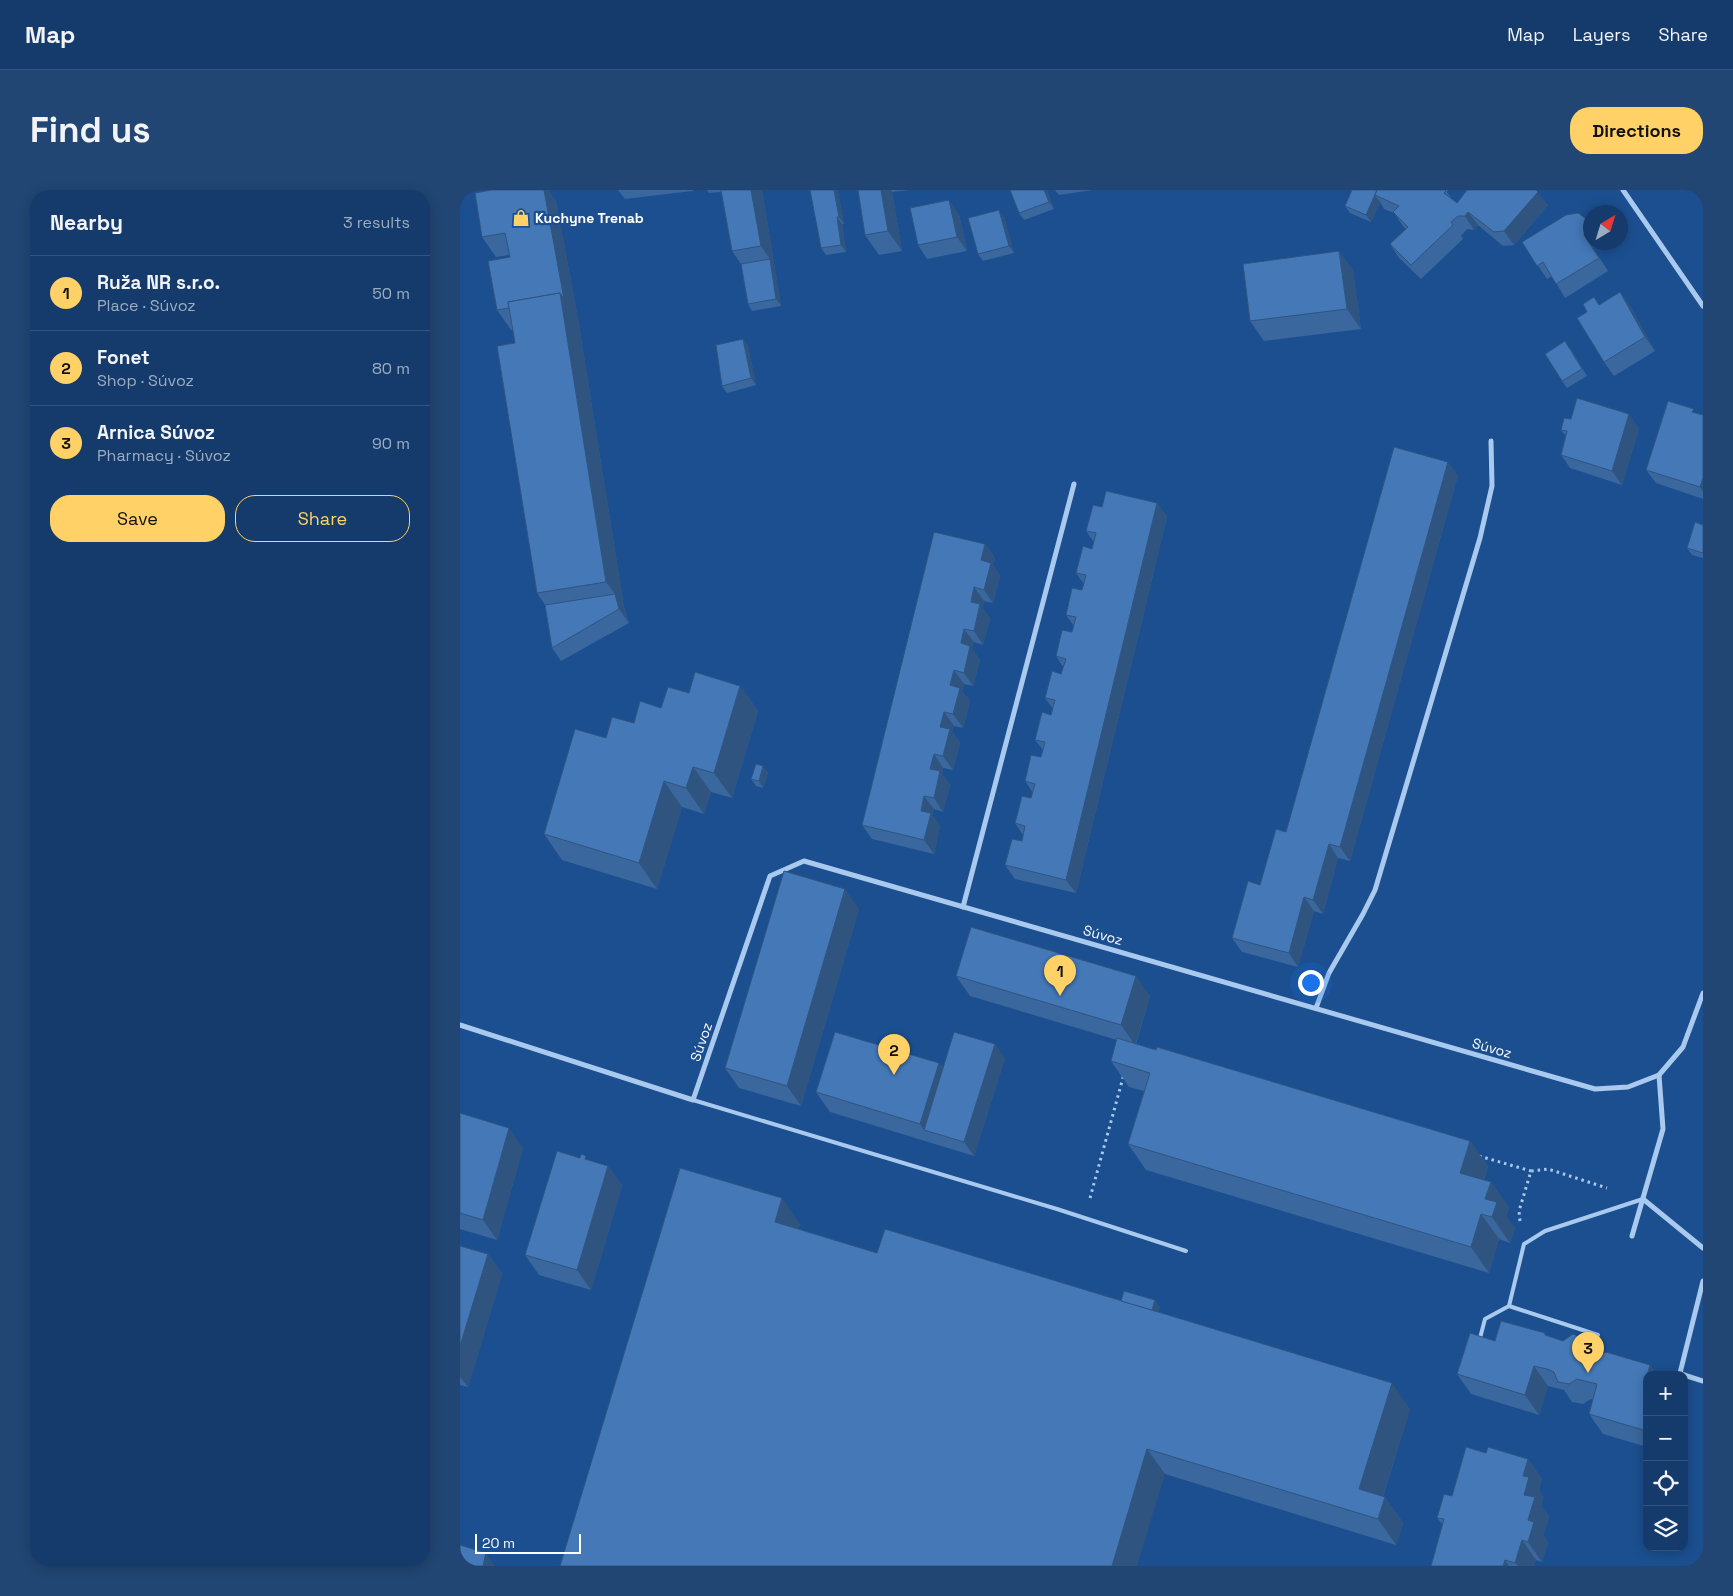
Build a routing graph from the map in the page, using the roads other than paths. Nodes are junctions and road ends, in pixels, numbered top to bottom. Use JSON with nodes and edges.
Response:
{"nodes":[{"id":1,"x":1623,"y":190,"type":"edge"},
{"id":2,"x":1703,"y":306,"type":"edge"},
{"id":3,"x":1491,"y":441,"type":"dead end"},
{"id":4,"x":1074,"y":484,"type":"dead end"},
{"id":5,"x":962,"y":907,"type":"junction"},
{"id":6,"x":1703,"y":993,"type":"edge"},
{"id":7,"x":1316,"y":1008,"type":"junction"},
{"id":8,"x":460,"y":1025,"type":"edge"},
{"id":9,"x":1660,"y":1075,"type":"junction"},
{"id":10,"x":694,"y":1100,"type":"junction"},
{"id":11,"x":1643,"y":1199,"type":"junction"},
{"id":12,"x":1632,"y":1236,"type":"dead end"},
{"id":13,"x":1703,"y":1248,"type":"edge"},
{"id":14,"x":1186,"y":1251,"type":"dead end"},
{"id":15,"x":1703,"y":1281,"type":"edge"},
{"id":16,"x":1509,"y":1306,"type":"junction"},
{"id":17,"x":1598,"y":1335,"type":"dead end"},
{"id":18,"x":1478,"y":1346,"type":"edge"},
{"id":19,"x":1681,"y":1371,"type":"edge"},
{"id":20,"x":1688,"y":1376,"type":"edge"},
{"id":21,"x":1703,"y":1381,"type":"edge"}],
"edges":[{"from":1,"to":2,"type":"street"},
{"from":3,"to":7,"type":"street"},
{"from":4,"to":5,"type":"street"},
{"from":5,"to":7,"type":"street","name":"Súvoz"},
{"from":5,"to":10,"type":"street","name":"Súvoz"},
{"from":6,"to":9,"type":"street","name":"Súvoz"},
{"from":7,"to":9,"type":"street","name":"Súvoz"},
{"from":8,"to":10,"type":"street"},
{"from":9,"to":11,"type":"street"},
{"from":10,"to":14,"type":"lane"},
{"from":11,"to":12,"type":"street"},
{"from":11,"to":13,"type":"street"},
{"from":11,"to":16,"type":"lane"},
{"from":15,"to":19,"type":"street"},
{"from":16,"to":17,"type":"lane"},
{"from":16,"to":18,"type":"lane"},
{"from":20,"to":21,"type":"street"}]}
